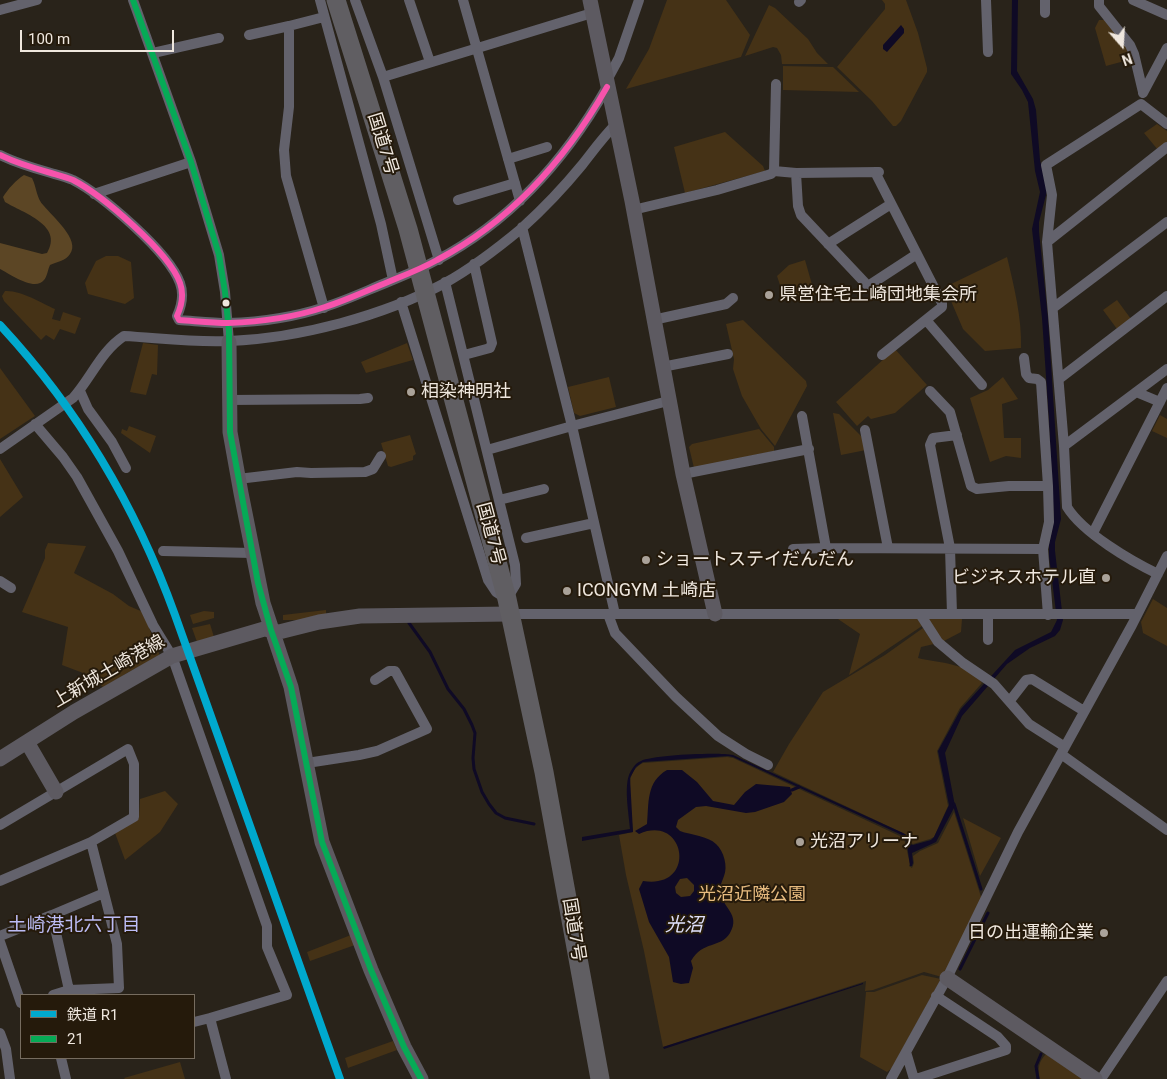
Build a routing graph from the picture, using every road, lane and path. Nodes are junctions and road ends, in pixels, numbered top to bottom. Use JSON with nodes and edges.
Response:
{"nodes":[{"id":1,"x":37,"y":0,"type":"edge"},
{"id":2,"x":133,"y":0,"type":"edge"},
{"id":3,"x":320,"y":0,"type":"edge"},
{"id":4,"x":336,"y":0,"type":"edge"},
{"id":5,"x":355,"y":0,"type":"edge"},
{"id":6,"x":409,"y":0,"type":"edge"},
{"id":7,"x":463,"y":0,"type":"edge"},
{"id":8,"x":640,"y":0,"type":"edge"},
{"id":9,"x":986,"y":0,"type":"edge"},
{"id":10,"x":1045,"y":0,"type":"edge"},
{"id":11,"x":1099,"y":0,"type":"edge"},
{"id":12,"x":1134,"y":0,"type":"edge"},
{"id":13,"x":591,"y":6,"type":"edge"},
{"id":14,"x":0,"y":10,"type":"edge"},
{"id":15,"x":1045,"y":13,"type":"dead end"},
{"id":16,"x":1167,"y":15,"type":"edge"},
{"id":17,"x":324,"y":17,"type":"junction"},
{"id":18,"x":289,"y":26,"type":"junction"},
{"id":19,"x":249,"y":35,"type":"dead end"},
{"id":20,"x":219,"y":38,"type":"dead end"},
{"id":21,"x":476,"y":48,"type":"junction"},
{"id":22,"x":1167,"y":48,"type":"edge"},
{"id":23,"x":988,"y":52,"type":"dead end"},
{"id":24,"x":153,"y":53,"type":"junction"},
{"id":25,"x":430,"y":62,"type":"junction"},
{"id":26,"x":383,"y":77,"type":"junction"},
{"id":27,"x":776,"y":84,"type":"dead end"},
{"id":28,"x":607,"y":85,"type":"junction"},
{"id":29,"x":1143,"y":92,"type":"junction"},
{"id":30,"x":1141,"y":104,"type":"junction"},
{"id":31,"x":616,"y":124,"type":"junction"},
{"id":32,"x":1167,"y":124,"type":"edge"},
{"id":33,"x":547,"y":147,"type":"dead end"},
{"id":34,"x":1167,"y":147,"type":"edge"},
{"id":35,"x":0,"y":155,"type":"edge"},
{"id":36,"x":508,"y":159,"type":"junction"},
{"id":37,"x":191,"y":162,"type":"junction"},
{"id":38,"x":774,"y":171,"type":"junction"},
{"id":39,"x":796,"y":173,"type":"junction"},
{"id":40,"x":515,"y":183,"type":"junction"},
{"id":41,"x":94,"y":194,"type":"junction"},
{"id":42,"x":458,"y":200,"type":"dead end"},
{"id":43,"x":520,"y":202,"type":"junction"},
{"id":44,"x":891,"y":204,"type":"junction"},
{"id":45,"x":633,"y":210,"type":"junction"},
{"id":46,"x":1167,"y":222,"type":"edge"},
{"id":47,"x":522,"y":227,"type":"junction"},
{"id":48,"x":1047,"y":242,"type":"junction"},
{"id":49,"x":828,"y":244,"type":"junction"},
{"id":50,"x":917,"y":254,"type":"junction"},
{"id":51,"x":439,"y":260,"type":"junction"},
{"id":52,"x":474,"y":264,"type":"junction"},
{"id":53,"x":393,"y":280,"type":"junction"},
{"id":54,"x":445,"y":282,"type":"junction"},
{"id":55,"x":1167,"y":296,"type":"edge"},
{"id":56,"x":733,"y":298,"type":"dead end"},
{"id":57,"x":401,"y":302,"type":"junction"},
{"id":58,"x":324,"y":308,"type":"junction"},
{"id":59,"x":1053,"y":308,"type":"junction"},
{"id":60,"x":653,"y":320,"type":"junction"},
{"id":61,"x":926,"y":320,"type":"junction"},
{"id":62,"x":228,"y":322,"type":"junction"},
{"id":63,"x":229,"y":342,"type":"junction"},
{"id":64,"x":728,"y":354,"type":"dead end"},
{"id":65,"x":464,"y":355,"type":"junction"},
{"id":66,"x":882,"y":355,"type":"dead end"},
{"id":67,"x":1024,"y":358,"type":"dead end"},
{"id":68,"x":662,"y":367,"type":"junction"},
{"id":69,"x":1167,"y":369,"type":"edge"},
{"id":70,"x":1059,"y":379,"type":"junction"},
{"id":71,"x":982,"y":385,"type":"dead end"},
{"id":72,"x":1167,"y":388,"type":"edge"},
{"id":73,"x":930,"y":390,"type":"dead end"},
{"id":74,"x":80,"y":391,"type":"junction"},
{"id":75,"x":1136,"y":392,"type":"junction"},
{"id":76,"x":368,"y":398,"type":"dead end"},
{"id":77,"x":229,"y":400,"type":"junction"},
{"id":78,"x":668,"y":401,"type":"junction"},
{"id":79,"x":1160,"y":402,"type":"junction"},
{"id":80,"x":802,"y":416,"type":"dead end"},
{"id":81,"x":35,"y":424,"type":"junction"},
{"id":82,"x":572,"y":426,"type":"junction"},
{"id":83,"x":865,"y":430,"type":"dead end"},
{"id":84,"x":957,"y":435,"type":"junction"},
{"id":85,"x":1064,"y":446,"type":"junction"},
{"id":86,"x":0,"y":449,"type":"edge"},
{"id":87,"x":808,"y":449,"type":"junction"},
{"id":88,"x":486,"y":450,"type":"junction"},
{"id":89,"x":382,"y":456,"type":"dead end"},
{"id":90,"x":126,"y":468,"type":"dead end"},
{"id":91,"x":683,"y":474,"type":"junction"},
{"id":92,"x":238,"y":479,"type":"junction"},
{"id":93,"x":1048,"y":486,"type":"junction"},
{"id":94,"x":544,"y":489,"type":"dead end"},
{"id":95,"x":499,"y":500,"type":"junction"},
{"id":96,"x":594,"y":523,"type":"junction"},
{"id":97,"x":1093,"y":532,"type":"junction"},
{"id":98,"x":526,"y":538,"type":"dead end"},
{"id":99,"x":826,"y":548,"type":"junction"},
{"id":100,"x":888,"y":548,"type":"junction"},
{"id":101,"x":950,"y":548,"type":"junction"},
{"id":102,"x":793,"y":549,"type":"dead end"},
{"id":103,"x":1043,"y":549,"type":"junction"},
{"id":104,"x":162,"y":551,"type":"dead end"},
{"id":105,"x":252,"y":553,"type":"junction"},
{"id":106,"x":1167,"y":556,"type":"edge"},
{"id":107,"x":1158,"y":574,"type":"junction"},
{"id":108,"x":0,"y":581,"type":"edge"},
{"id":109,"x":11,"y":588,"type":"dead end"},
{"id":110,"x":509,"y":606,"type":"junction"},
{"id":111,"x":611,"y":614,"type":"junction"},
{"id":112,"x":715,"y":614,"type":"junction"},
{"id":113,"x":920,"y":614,"type":"junction"},
{"id":114,"x":952,"y":614,"type":"junction"},
{"id":115,"x":988,"y":614,"type":"junction"},
{"id":116,"x":1137,"y":614,"type":"junction"},
{"id":117,"x":1054,"y":615,"type":"junction"},
{"id":118,"x":271,"y":630,"type":"junction"},
{"id":119,"x":988,"y":640,"type":"dead end"},
{"id":120,"x":172,"y":656,"type":"junction"},
{"id":121,"x":375,"y":680,"type":"dead end"},
{"id":122,"x":1012,"y":698,"type":"dead end"},
{"id":123,"x":1084,"y":711,"type":"junction"},
{"id":124,"x":27,"y":742,"type":"junction"},
{"id":125,"x":1063,"y":750,"type":"junction"},
{"id":126,"x":0,"y":759,"type":"edge"},
{"id":127,"x":306,"y":763,"type":"junction"},
{"id":128,"x":768,"y":765,"type":"dead end"},
{"id":129,"x":56,"y":792,"type":"junction"},
{"id":130,"x":0,"y":825,"type":"edge"},
{"id":131,"x":1167,"y":830,"type":"edge"},
{"id":132,"x":91,"y":842,"type":"junction"},
{"id":133,"x":0,"y":881,"type":"edge"},
{"id":134,"x":104,"y":893,"type":"junction"},
{"id":135,"x":52,"y":916,"type":"junction"},
{"id":136,"x":0,"y":936,"type":"edge"},
{"id":137,"x":1,"y":948,"type":"edge"},
{"id":138,"x":946,"y":978,"type":"junction"},
{"id":139,"x":1167,"y":981,"type":"edge"},
{"id":140,"x":69,"y":990,"type":"junction"},
{"id":141,"x":56,"y":994,"type":"edge"},
{"id":142,"x":936,"y":996,"type":"junction"},
{"id":143,"x":20,"y":1000,"type":"edge"},
{"id":144,"x":210,"y":1018,"type":"junction"},
{"id":145,"x":195,"y":1022,"type":"edge"},
{"id":146,"x":0,"y":1033,"type":"edge"},
{"id":147,"x":906,"y":1052,"type":"junction"},
{"id":148,"x":61,"y":1059,"type":"edge"},
{"id":149,"x":10,"y":1079,"type":"edge"},
{"id":150,"x":66,"y":1079,"type":"edge"},
{"id":151,"x":226,"y":1079,"type":"edge"},
{"id":152,"x":421,"y":1079,"type":"edge"},
{"id":153,"x":600,"y":1079,"type":"edge"},
{"id":154,"x":891,"y":1079,"type":"edge"},
{"id":155,"x":915,"y":1079,"type":"edge"},
{"id":156,"x":1095,"y":1079,"type":"edge"},
{"id":157,"x":1100,"y":1079,"type":"edge"}],
"edges":[{"from":1,"to":14,"type":"street"},
{"from":2,"to":24,"type":"street"},
{"from":3,"to":17,"type":"street"},
{"from":4,"to":110,"type":"highway","name":"国道7号"},
{"from":5,"to":26,"type":"street"},
{"from":6,"to":25,"type":"street"},
{"from":7,"to":21,"type":"street"},
{"from":8,"to":28,"type":"street"},
{"from":9,"to":23,"type":"street"},
{"from":10,"to":15,"type":"street"},
{"from":11,"to":29,"type":"street"},
{"from":12,"to":16,"type":"street"},
{"from":13,"to":21,"type":"street"},
{"from":13,"to":28,"type":"street"},
{"from":17,"to":18,"type":"street"},
{"from":17,"to":53,"type":"street"},
{"from":18,"to":19,"type":"street"},
{"from":18,"to":58,"type":"street"},
{"from":20,"to":24,"type":"street"},
{"from":21,"to":25,"type":"street"},
{"from":21,"to":36,"type":"street"},
{"from":22,"to":29,"type":"street"},
{"from":24,"to":37,"type":"street"},
{"from":25,"to":26,"type":"street"},
{"from":26,"to":51,"type":"street"},
{"from":27,"to":38,"type":"street"},
{"from":28,"to":31,"type":"street"},
{"from":28,"to":43,"type":"street"},
{"from":29,"to":30,"type":"street"},
{"from":30,"to":32,"type":"street"},
{"from":30,"to":48,"type":"street"},
{"from":31,"to":45,"type":"street"},
{"from":31,"to":47,"type":"street"},
{"from":33,"to":36,"type":"street"},
{"from":34,"to":48,"type":"street"},
{"from":35,"to":41,"type":"street"},
{"from":36,"to":40,"type":"street"},
{"from":37,"to":41,"type":"street"},
{"from":37,"to":62,"type":"street"},
{"from":38,"to":39,"type":"street"},
{"from":38,"to":45,"type":"street"},
{"from":39,"to":44,"type":"street"},
{"from":39,"to":49,"type":"street"},
{"from":40,"to":42,"type":"street"},
{"from":40,"to":43,"type":"street"},
{"from":41,"to":62,"type":"street"},
{"from":43,"to":51,"type":"street"},
{"from":44,"to":49,"type":"street"},
{"from":44,"to":50,"type":"street"},
{"from":45,"to":60,"type":"street"},
{"from":46,"to":59,"type":"street"},
{"from":47,"to":52,"type":"street"},
{"from":47,"to":82,"type":"street"},
{"from":48,"to":59,"type":"street"},
{"from":49,"to":50,"type":"street"},
{"from":50,"to":61,"type":"street"},
{"from":51,"to":53,"type":"street"},
{"from":52,"to":54,"type":"street"},
{"from":52,"to":65,"type":"street"},
{"from":53,"to":58,"type":"street"},
{"from":54,"to":57,"type":"street"},
{"from":54,"to":65,"type":"street"},
{"from":55,"to":70,"type":"street"},
{"from":56,"to":60,"type":"street"},
{"from":57,"to":63,"type":"street"},
{"from":57,"to":110,"type":"street"},
{"from":58,"to":62,"type":"street"},
{"from":59,"to":70,"type":"street"},
{"from":60,"to":68,"type":"street"},
{"from":61,"to":66,"type":"street"},
{"from":61,"to":71,"type":"street"},
{"from":62,"to":63,"type":"street"},
{"from":63,"to":74,"type":"street"},
{"from":63,"to":77,"type":"street"},
{"from":64,"to":68,"type":"street"},
{"from":65,"to":88,"type":"street"},
{"from":67,"to":93,"type":"street"},
{"from":68,"to":78,"type":"street"},
{"from":69,"to":75,"type":"street"},
{"from":70,"to":85,"type":"street"},
{"from":72,"to":79,"type":"street"},
{"from":73,"to":84,"type":"street"},
{"from":74,"to":81,"type":"street"},
{"from":74,"to":90,"type":"street"},
{"from":75,"to":79,"type":"street"},
{"from":75,"to":85,"type":"street"},
{"from":76,"to":77,"type":"street"},
{"from":77,"to":92,"type":"street"},
{"from":78,"to":82,"type":"street"},
{"from":78,"to":91,"type":"street"},
{"from":79,"to":97,"type":"street"},
{"from":80,"to":87,"type":"street"},
{"from":81,"to":86,"type":"street"},
{"from":81,"to":120,"type":"street"},
{"from":82,"to":88,"type":"street"},
{"from":82,"to":96,"type":"street"},
{"from":83,"to":100,"type":"street"},
{"from":84,"to":93,"type":"street"},
{"from":84,"to":101,"type":"street"},
{"from":85,"to":97,"type":"street"},
{"from":87,"to":91,"type":"street"},
{"from":87,"to":99,"type":"street"},
{"from":88,"to":95,"type":"street"},
{"from":89,"to":92,"type":"street"},
{"from":91,"to":112,"type":"street"},
{"from":92,"to":105,"type":"street"},
{"from":93,"to":103,"type":"street"},
{"from":94,"to":95,"type":"street"},
{"from":95,"to":110,"type":"street"},
{"from":96,"to":98,"type":"street"},
{"from":96,"to":111,"type":"street"},
{"from":97,"to":107,"type":"street"},
{"from":99,"to":100,"type":"street"},
{"from":99,"to":102,"type":"street"},
{"from":100,"to":101,"type":"street"},
{"from":101,"to":103,"type":"street"},
{"from":101,"to":114,"type":"street"},
{"from":103,"to":117,"type":"street"},
{"from":104,"to":105,"type":"street"},
{"from":105,"to":118,"type":"street"},
{"from":106,"to":107,"type":"street"},
{"from":107,"to":116,"type":"street"},
{"from":108,"to":109,"type":"street"},
{"from":110,"to":111,"type":"street"},
{"from":110,"to":118,"type":"street","name":"上新城土崎港線"},
{"from":110,"to":153,"type":"highway","name":"国道7号"},
{"from":111,"to":112,"type":"street"},
{"from":111,"to":128,"type":"street"},
{"from":112,"to":113,"type":"street"},
{"from":113,"to":114,"type":"street"},
{"from":113,"to":125,"type":"street"},
{"from":114,"to":115,"type":"street"},
{"from":115,"to":117,"type":"street"},
{"from":115,"to":119,"type":"street"},
{"from":116,"to":117,"type":"street"},
{"from":116,"to":123,"type":"street"},
{"from":118,"to":120,"type":"street","name":"上新城土崎港線"},
{"from":118,"to":127,"type":"street"},
{"from":120,"to":124,"type":"street","name":"上新城土崎港線"},
{"from":120,"to":144,"type":"street"},
{"from":121,"to":127,"type":"street"},
{"from":122,"to":123,"type":"street"},
{"from":123,"to":125,"type":"street"},
{"from":124,"to":126,"type":"street","name":"上新城土崎港線"},
{"from":124,"to":129,"type":"street"},
{"from":125,"to":131,"type":"street"},
{"from":125,"to":138,"type":"street"},
{"from":127,"to":152,"type":"street"},
{"from":129,"to":130,"type":"street"},
{"from":129,"to":132,"type":"street"},
{"from":132,"to":133,"type":"street"},
{"from":132,"to":134,"type":"street"},
{"from":134,"to":135,"type":"street"},
{"from":134,"to":140,"type":"street"},
{"from":135,"to":136,"type":"street"},
{"from":135,"to":140,"type":"street"},
{"from":137,"to":143,"type":"street"},
{"from":138,"to":142,"type":"street"},
{"from":138,"to":156,"type":"street"},
{"from":139,"to":157,"type":"street"},
{"from":140,"to":141,"type":"street"},
{"from":142,"to":147,"type":"street"},
{"from":142,"to":155,"type":"street"},
{"from":144,"to":145,"type":"street"},
{"from":144,"to":151,"type":"street"},
{"from":146,"to":149,"type":"street"},
{"from":147,"to":154,"type":"street"},
{"from":147,"to":155,"type":"street"},
{"from":148,"to":150,"type":"street"}]}
